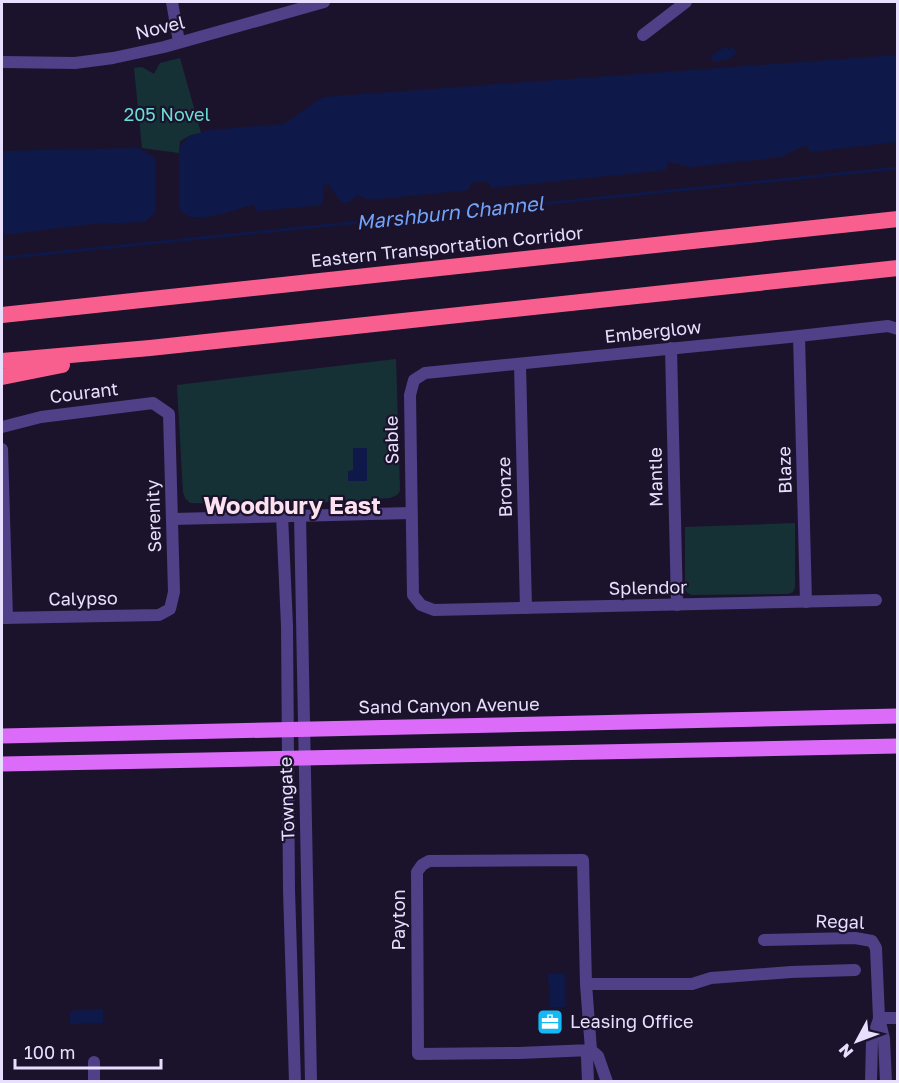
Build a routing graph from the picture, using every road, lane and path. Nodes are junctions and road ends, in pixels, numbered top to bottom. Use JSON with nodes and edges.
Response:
{"nodes":[{"id":1,"x":172,"y":2,"type":"edge"},
{"id":2,"x":324,"y":2,"type":"edge"},
{"id":3,"x":686,"y":2,"type":"edge"},
{"id":4,"x":643,"y":35,"type":"dead end"},
{"id":5,"x":179,"y":42,"type":"junction"},
{"id":6,"x":2,"y":62,"type":"edge"},
{"id":7,"x":897,"y":219,"type":"edge"},
{"id":8,"x":897,"y":268,"type":"edge"},
{"id":9,"x":2,"y":315,"type":"edge"},
{"id":10,"x":897,"y":329,"type":"edge"},
{"id":11,"x":800,"y":336,"type":"junction"},
{"id":12,"x":150,"y":348,"type":"junction"},
{"id":13,"x":671,"y":348,"type":"junction"},
{"id":14,"x":2,"y":361,"type":"edge"},
{"id":15,"x":520,"y":365,"type":"junction"},
{"id":16,"x":2,"y":376,"type":"edge"},
{"id":17,"x":414,"y":380,"type":"joint"},
{"id":18,"x":169,"y":414,"type":"joint"},
{"id":19,"x":2,"y":427,"type":"edge"},
{"id":20,"x":2,"y":449,"type":"edge"},
{"id":21,"x":411,"y":513,"type":"junction"},
{"id":22,"x":282,"y":515,"type":"junction"},
{"id":23,"x":300,"y":515,"type":"junction"},
{"id":24,"x":172,"y":519,"type":"junction"},
{"id":25,"x":876,"y":600,"type":"dead end"},
{"id":26,"x":806,"y":602,"type":"junction"},
{"id":27,"x":421,"y":605,"type":"joint"},
{"id":28,"x":677,"y":605,"type":"junction"},
{"id":29,"x":526,"y":608,"type":"junction"},
{"id":30,"x":165,"y":613,"type":"joint"},
{"id":31,"x":4,"y":618,"type":"edge"},
{"id":32,"x":897,"y":716,"type":"edge"},
{"id":33,"x":296,"y":729,"type":"junction"},
{"id":34,"x":2,"y":736,"type":"edge"},
{"id":35,"x":897,"y":746,"type":"edge"},
{"id":36,"x":296,"y":757,"type":"junction"},
{"id":37,"x":2,"y":764,"type":"edge"},
{"id":38,"x":764,"y":940,"type":"dead end"},
{"id":39,"x":855,"y":970,"type":"dead end"},
{"id":40,"x":586,"y":984,"type":"junction"},
{"id":41,"x":879,"y":1018,"type":"junction"},
{"id":42,"x":897,"y":1018,"type":"edge"},
{"id":43,"x":591,"y":1050,"type":"junction"},
{"id":44,"x":94,"y":1062,"type":"dead end"},
{"id":45,"x":94,"y":1082,"type":"edge"},
{"id":46,"x":296,"y":1082,"type":"edge"},
{"id":47,"x":311,"y":1082,"type":"edge"},
{"id":48,"x":588,"y":1082,"type":"edge"},
{"id":49,"x":607,"y":1082,"type":"edge"},
{"id":50,"x":872,"y":1082,"type":"edge"},
{"id":51,"x":886,"y":1082,"type":"edge"}],
"edges":[{"from":1,"to":5,"type":"street"},
{"from":2,"to":5,"type":"street","name":"Novel"},
{"from":3,"to":4,"type":"street"},
{"from":5,"to":6,"type":"street","name":"Novel"},
{"from":7,"to":9,"type":"highway","name":"Eastern Transportation Corridor"},
{"from":8,"to":12,"type":"highway"},
{"from":10,"to":11,"type":"street","name":"Emberglow"},
{"from":11,"to":13,"type":"street","name":"Emberglow"},
{"from":11,"to":26,"type":"street","name":"Blaze"},
{"from":12,"to":14,"type":"highway"},
{"from":12,"to":16,"type":"highway"},
{"from":13,"to":15,"type":"street","name":"Emberglow"},
{"from":13,"to":28,"type":"street","name":"Mantle"},
{"from":15,"to":17,"type":"street","name":"Emberglow"},
{"from":15,"to":29,"type":"street","name":"Bronze"},
{"from":17,"to":21,"type":"street","name":"Sable"},
{"from":18,"to":19,"type":"street","name":"Courant"},
{"from":18,"to":24,"type":"street","name":"Serenity"},
{"from":20,"to":31,"type":"street"},
{"from":21,"to":23,"type":"street"},
{"from":21,"to":27,"type":"street","name":"Sable"},
{"from":22,"to":23,"type":"street"},
{"from":22,"to":24,"type":"street"},
{"from":22,"to":33,"type":"street","name":"Towngate"},
{"from":23,"to":33,"type":"street","name":"Towngate"},
{"from":24,"to":30,"type":"street","name":"Serenity"},
{"from":25,"to":26,"type":"street","name":"Splendor"},
{"from":26,"to":28,"type":"street","name":"Splendor"},
{"from":27,"to":29,"type":"street","name":"Splendor"},
{"from":28,"to":29,"type":"street","name":"Splendor"},
{"from":30,"to":31,"type":"street","name":"Calypso"},
{"from":32,"to":33,"type":"main road","name":"Sand Canyon Avenue"},
{"from":33,"to":34,"type":"main road","name":"Sand Canyon Avenue"},
{"from":33,"to":36,"type":"street","name":"Towngate"},
{"from":35,"to":36,"type":"main road"},
{"from":36,"to":37,"type":"main road"},
{"from":36,"to":46,"type":"street","name":"Towngate"},
{"from":36,"to":47,"type":"street","name":"Towngate"},
{"from":38,"to":41,"type":"street","name":"Regal"},
{"from":39,"to":40,"type":"street"},
{"from":40,"to":43,"type":"street","name":"Payton"},
{"from":40,"to":43,"type":"street","name":"Payton"},
{"from":41,"to":42,"type":"street"},
{"from":41,"to":50,"type":"street","name":"Regal"},
{"from":41,"to":51,"type":"street","name":"Regal"},
{"from":43,"to":48,"type":"street","name":"Payton"},
{"from":43,"to":49,"type":"street","name":"Payton"},
{"from":44,"to":45,"type":"street"}]}
